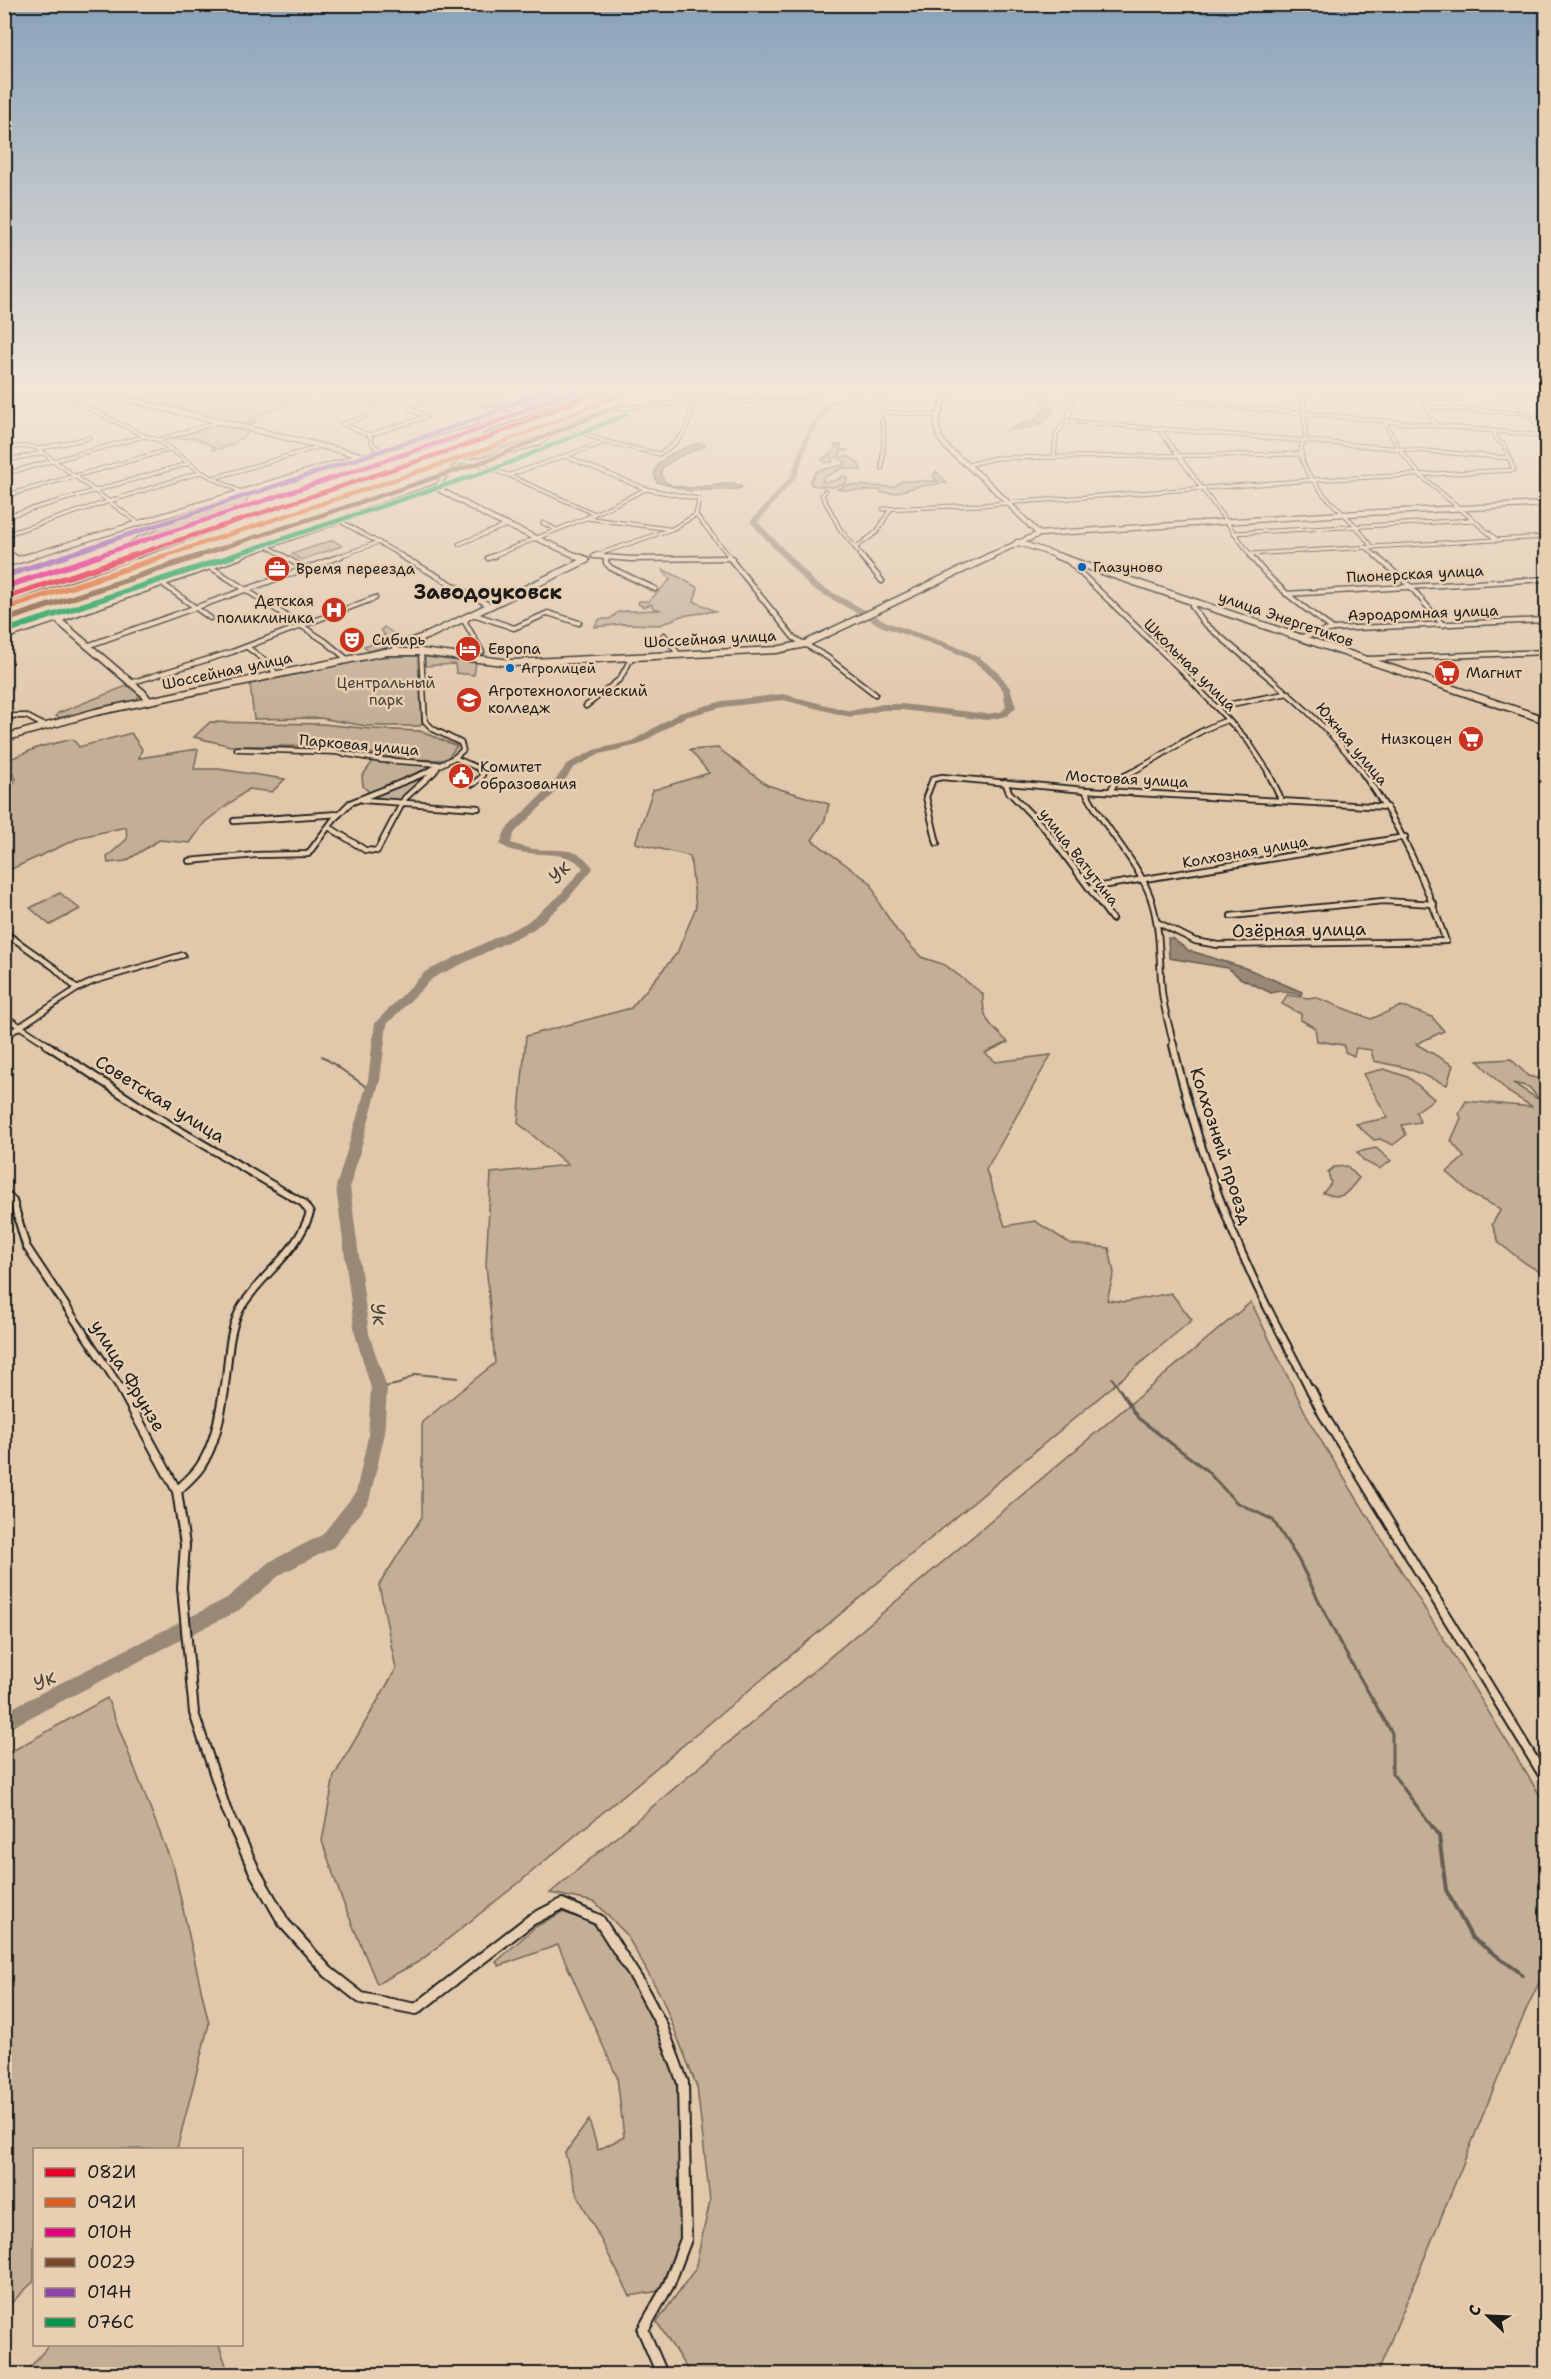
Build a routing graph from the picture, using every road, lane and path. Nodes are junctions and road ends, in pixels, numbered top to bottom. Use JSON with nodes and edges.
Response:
{"nodes":[{"id":1,"x":75,"y":496,"type":"edge"},
{"id":2,"x":99,"y":496,"type":"edge"},
{"id":3,"x":127,"y":496,"type":"edge"},
{"id":4,"x":228,"y":496,"type":"edge"},
{"id":5,"x":410,"y":496,"type":"edge"},
{"id":6,"x":452,"y":496,"type":"edge"},
{"id":7,"x":555,"y":496,"type":"edge"},
{"id":8,"x":630,"y":496,"type":"edge"},
{"id":9,"x":683,"y":496,"type":"edge"},
{"id":10,"x":823,"y":496,"type":"edge"},
{"id":11,"x":1002,"y":496,"type":"edge"},
{"id":12,"x":1097,"y":496,"type":"edge"},
{"id":13,"x":1207,"y":496,"type":"edge"},
{"id":14,"x":1327,"y":496,"type":"edge"},
{"id":15,"x":1444,"y":496,"type":"edge"},
{"id":16,"x":108,"y":502,"type":"junction"},
{"id":17,"x":1008,"y":502,"type":"junction"},
{"id":18,"x":1546,"y":504,"type":"edge"},
{"id":19,"x":1457,"y":507,"type":"junction"},
{"id":20,"x":883,"y":509,"type":"dead end"},
{"id":21,"x":890,"y":510,"type":"junction"},
{"id":22,"x":593,"y":513,"type":"junction"},
{"id":23,"x":1344,"y":514,"type":"junction"},
{"id":24,"x":696,"y":515,"type":"junction"},
{"id":25,"x":4,"y":517,"type":"edge"},
{"id":26,"x":586,"y":518,"type":"junction"},
{"id":27,"x":1474,"y":520,"type":"junction"},
{"id":28,"x":340,"y":521,"type":"junction"},
{"id":29,"x":1227,"y":522,"type":"junction"},
{"id":30,"x":138,"y":523,"type":"junction"},
{"id":31,"x":543,"y":523,"type":"dead end"},
{"id":32,"x":507,"y":525,"type":"junction"},
{"id":33,"x":1357,"y":527,"type":"junction"},
{"id":34,"x":672,"y":529,"type":"junction"},
{"id":35,"x":557,"y":530,"type":"junction"},
{"id":36,"x":1234,"y":533,"type":"junction"},
{"id":37,"x":1039,"y":534,"type":"junction"},
{"id":38,"x":4,"y":535,"type":"edge"},
{"id":39,"x":1546,"y":537,"type":"edge"},
{"id":40,"x":537,"y":539,"type":"junction"},
{"id":41,"x":1497,"y":540,"type":"junction"},
{"id":42,"x":379,"y":542,"type":"junction"},
{"id":43,"x":1017,"y":542,"type":"junction"},
{"id":44,"x":459,"y":544,"type":"dead end"},
{"id":45,"x":267,"y":546,"type":"junction"},
{"id":46,"x":855,"y":548,"type":"junction"},
{"id":47,"x":1367,"y":548,"type":"junction"},
{"id":48,"x":1373,"y":548,"type":"junction"},
{"id":49,"x":4,"y":549,"type":"edge"},
{"id":50,"x":1250,"y":554,"type":"junction"},
{"id":51,"x":594,"y":556,"type":"junction"},
{"id":52,"x":606,"y":557,"type":"junction"},
{"id":53,"x":488,"y":558,"type":"dead end"},
{"id":54,"x":732,"y":558,"type":"junction"},
{"id":55,"x":1065,"y":558,"type":"junction"},
{"id":56,"x":19,"y":560,"type":"junction"},
{"id":57,"x":586,"y":560,"type":"junction"},
{"id":58,"x":4,"y":564,"type":"edge"},
{"id":59,"x":209,"y":566,"type":"junction"},
{"id":60,"x":304,"y":568,"type":"junction"},
{"id":61,"x":1546,"y":579,"type":"edge"},
{"id":62,"x":882,"y":581,"type":"dead end"},
{"id":63,"x":160,"y":582,"type":"junction"},
{"id":64,"x":1410,"y":586,"type":"junction"},
{"id":65,"x":246,"y":589,"type":"junction"},
{"id":66,"x":655,"y":589,"type":"dead end"},
{"id":67,"x":1286,"y":594,"type":"junction"},
{"id":68,"x":375,"y":598,"type":"dead end"},
{"id":69,"x":1197,"y":602,"type":"junction"},
{"id":70,"x":489,"y":604,"type":"junction"},
{"id":71,"x":196,"y":607,"type":"junction"},
{"id":72,"x":470,"y":615,"type":"junction"},
{"id":73,"x":62,"y":618,"type":"junction"},
{"id":74,"x":210,"y":618,"type":"dead end"},
{"id":75,"x":1546,"y":620,"type":"edge"},
{"id":76,"x":579,"y":623,"type":"dead end"},
{"id":77,"x":1443,"y":625,"type":"junction"},
{"id":78,"x":302,"y":626,"type":"junction"},
{"id":79,"x":1333,"y":629,"type":"junction"},
{"id":80,"x":429,"y":635,"type":"junction"},
{"id":81,"x":664,"y":635,"type":"dead end"},
{"id":82,"x":4,"y":637,"type":"edge"},
{"id":83,"x":1301,"y":637,"type":"junction"},
{"id":84,"x":805,"y":644,"type":"junction"},
{"id":85,"x":87,"y":646,"type":"junction"},
{"id":86,"x":247,"y":646,"type":"junction"},
{"id":87,"x":421,"y":651,"type":"junction"},
{"id":88,"x":482,"y":652,"type":"dead end"},
{"id":89,"x":1546,"y":652,"type":"edge"},
{"id":90,"x":370,"y":654,"type":"junction"},
{"id":91,"x":679,"y":655,"type":"junction"},
{"id":92,"x":632,"y":657,"type":"junction"},
{"id":93,"x":347,"y":659,"type":"junction"},
{"id":94,"x":1367,"y":659,"type":"junction"},
{"id":95,"x":276,"y":674,"type":"junction"},
{"id":96,"x":130,"y":683,"type":"junction"},
{"id":97,"x":1289,"y":693,"type":"junction"},
{"id":98,"x":875,"y":694,"type":"dead end"},
{"id":99,"x":149,"y":701,"type":"junction"},
{"id":100,"x":586,"y":706,"type":"dead end"},
{"id":101,"x":1216,"y":706,"type":"junction"},
{"id":102,"x":4,"y":716,"type":"edge"},
{"id":103,"x":1228,"y":720,"type":"junction"},
{"id":104,"x":1546,"y":720,"type":"edge"},
{"id":105,"x":45,"y":726,"type":"junction"},
{"id":106,"x":4,"y":738,"type":"edge"},
{"id":107,"x":237,"y":749,"type":"dead end"},
{"id":108,"x":454,"y":758,"type":"junction"},
{"id":109,"x":442,"y":764,"type":"junction"},
{"id":110,"x":1005,"y":782,"type":"junction"},
{"id":111,"x":473,"y":784,"type":"dead end"},
{"id":112,"x":1085,"y":790,"type":"junction"},
{"id":113,"x":1111,"y":790,"type":"junction"},
{"id":114,"x":360,"y":800,"type":"junction"},
{"id":115,"x":1282,"y":801,"type":"junction"},
{"id":116,"x":402,"y":804,"type":"junction"},
{"id":117,"x":1387,"y":807,"type":"junction"},
{"id":118,"x":478,"y":808,"type":"dead end"},
{"id":119,"x":339,"y":814,"type":"junction"},
{"id":120,"x":234,"y":821,"type":"dead end"},
{"id":121,"x":329,"y":827,"type":"junction"},
{"id":122,"x":1405,"y":837,"type":"junction"},
{"id":123,"x":938,"y":843,"type":"dead end"},
{"id":124,"x":189,"y":861,"type":"dead end"},
{"id":125,"x":1143,"y":881,"type":"junction"},
{"id":126,"x":1089,"y":888,"type":"junction"},
{"id":127,"x":1434,"y":904,"type":"junction"},
{"id":128,"x":1231,"y":916,"type":"dead end"},
{"id":129,"x":1112,"y":918,"type":"dead end"},
{"id":130,"x":1157,"y":922,"type":"junction"},
{"id":131,"x":4,"y":932,"type":"edge"},
{"id":132,"x":1446,"y":941,"type":"joint"},
{"id":133,"x":183,"y":955,"type":"dead end"},
{"id":134,"x":77,"y":990,"type":"junction"},
{"id":135,"x":4,"y":1016,"type":"edge"},
{"id":136,"x":21,"y":1028,"type":"junction"},
{"id":137,"x":4,"y":1037,"type":"edge"},
{"id":138,"x":4,"y":1192,"type":"edge"},
{"id":139,"x":177,"y":1491,"type":"junction"},
{"id":140,"x":1546,"y":1780,"type":"edge"},
{"id":141,"x":662,"y":2374,"type":"edge"}],
"edges":[{"from":1,"to":25,"type":"street"},
{"from":2,"to":16,"type":"street"},
{"from":3,"to":16,"type":"street"},
{"from":4,"to":30,"type":"street"},
{"from":5,"to":28,"type":"street"},
{"from":6,"to":32,"type":"street"},
{"from":7,"to":22,"type":"street"},
{"from":8,"to":22,"type":"street"},
{"from":9,"to":24,"type":"street"},
{"from":10,"to":46,"type":"street"},
{"from":11,"to":17,"type":"street"},
{"from":12,"to":17,"type":"street"},
{"from":13,"to":29,"type":"street"},
{"from":14,"to":23,"type":"street"},
{"from":15,"to":19,"type":"street"},
{"from":16,"to":30,"type":"street"},
{"from":16,"to":38,"type":"street"},
{"from":17,"to":21,"type":"street"},
{"from":17,"to":37,"type":"street"},
{"from":18,"to":19,"type":"street","name":"Шоссейная улица"},
{"from":19,"to":23,"type":"street","name":"Шоссейная улица"},
{"from":19,"to":27,"type":"street"},
{"from":20,"to":21,"type":"street"},
{"from":21,"to":46,"type":"street"},
{"from":22,"to":26,"type":"street"},
{"from":23,"to":29,"type":"street","name":"Шоссейная улица"},
{"from":23,"to":33,"type":"street"},
{"from":24,"to":34,"type":"street"},
{"from":24,"to":54,"type":"street"},
{"from":26,"to":34,"type":"street"},
{"from":26,"to":35,"type":"street"},
{"from":27,"to":33,"type":"street"},
{"from":27,"to":41,"type":"street"},
{"from":28,"to":42,"type":"street"},
{"from":28,"to":45,"type":"street"},
{"from":29,"to":36,"type":"street"},
{"from":29,"to":37,"type":"street","name":"Шоссейная улица"},
{"from":30,"to":56,"type":"street"},
{"from":31,"to":35,"type":"street"},
{"from":32,"to":40,"type":"street"},
{"from":32,"to":44,"type":"street"},
{"from":33,"to":36,"type":"street"},
{"from":33,"to":48,"type":"street"},
{"from":34,"to":51,"type":"street"},
{"from":35,"to":40,"type":"street"},
{"from":36,"to":50,"type":"street"},
{"from":37,"to":43,"type":"street","name":"Шоссейная улица"},
{"from":39,"to":41,"type":"street"},
{"from":40,"to":53,"type":"street"},
{"from":40,"to":57,"type":"street"},
{"from":41,"to":48,"type":"street"},
{"from":42,"to":60,"type":"street"},
{"from":42,"to":70,"type":"street"},
{"from":43,"to":55,"type":"street","name":"улица Энергетиков"},
{"from":43,"to":84,"type":"street","name":"Шоссейная улица"},
{"from":45,"to":59,"type":"street"},
{"from":45,"to":60,"type":"street"},
{"from":46,"to":62,"type":"street"},
{"from":47,"to":48,"type":"street"},
{"from":47,"to":50,"type":"street"},
{"from":47,"to":64,"type":"street"},
{"from":49,"to":56,"type":"street"},
{"from":50,"to":67,"type":"street"},
{"from":51,"to":52,"type":"street"},
{"from":51,"to":57,"type":"street"},
{"from":52,"to":54,"type":"street"},
{"from":52,"to":66,"type":"street"},
{"from":54,"to":84,"type":"street"},
{"from":55,"to":69,"type":"street","name":"улица Энергетиков"},
{"from":55,"to":101,"type":"street","name":"Школьная улица"},
{"from":56,"to":58,"type":"street"},
{"from":57,"to":70,"type":"street"},
{"from":59,"to":63,"type":"street"},
{"from":59,"to":65,"type":"street"},
{"from":60,"to":65,"type":"street"},
{"from":61,"to":64,"type":"street","name":"Пионерская улица"},
{"from":63,"to":71,"type":"street"},
{"from":63,"to":73,"type":"street"},
{"from":64,"to":67,"type":"street","name":"Пионерская улица"},
{"from":64,"to":77,"type":"street"},
{"from":65,"to":71,"type":"street"},
{"from":65,"to":78,"type":"street"},
{"from":67,"to":79,"type":"street"},
{"from":68,"to":78,"type":"street"},
{"from":69,"to":83,"type":"street","name":"улица Энергетиков"},
{"from":69,"to":97,"type":"street","name":"Южная улица"},
{"from":70,"to":72,"type":"street"},
{"from":71,"to":74,"type":"street"},
{"from":71,"to":85,"type":"street"},
{"from":72,"to":76,"type":"street"},
{"from":72,"to":80,"type":"street"},
{"from":72,"to":88,"type":"street"},
{"from":73,"to":82,"type":"street"},
{"from":73,"to":85,"type":"street"},
{"from":75,"to":77,"type":"street","name":"Аэродромная улица"},
{"from":77,"to":79,"type":"street","name":"Аэродромная улица"},
{"from":78,"to":86,"type":"street"},
{"from":78,"to":93,"type":"street"},
{"from":79,"to":83,"type":"street","name":"Аэродромная улица"},
{"from":80,"to":87,"type":"street"},
{"from":80,"to":90,"type":"street"},
{"from":81,"to":91,"type":"street"},
{"from":83,"to":94,"type":"street","name":"улица Энергетиков"},
{"from":84,"to":91,"type":"street","name":"Шоссейная улица"},
{"from":84,"to":98,"type":"street"},
{"from":85,"to":96,"type":"street"},
{"from":86,"to":95,"type":"street"},
{"from":86,"to":96,"type":"street"},
{"from":87,"to":90,"type":"street","name":"Шоссейная улица"},
{"from":87,"to":92,"type":"street","name":"Шоссейная улица"},
{"from":87,"to":108,"type":"street","name":"Парковая улица"},
{"from":89,"to":94,"type":"street"},
{"from":90,"to":93,"type":"street","name":"Шоссейная улица"},
{"from":91,"to":92,"type":"street","name":"Шоссейная улица"},
{"from":92,"to":100,"type":"street"},
{"from":93,"to":95,"type":"street","name":"Шоссейная улица"},
{"from":94,"to":104,"type":"street","name":"улица Энергетиков"},
{"from":95,"to":99,"type":"street","name":"Шоссейная улица"},
{"from":96,"to":99,"type":"street"},
{"from":97,"to":101,"type":"street"},
{"from":97,"to":117,"type":"street","name":"Южная улица"},
{"from":99,"to":105,"type":"street","name":"Шоссейная улица"},
{"from":101,"to":103,"type":"street","name":"Школьная улица"},
{"from":102,"to":105,"type":"street"},
{"from":103,"to":113,"type":"street"},
{"from":103,"to":115,"type":"street","name":"Школьная улица"},
{"from":105,"to":106,"type":"street","name":"Шоссейная улица"},
{"from":107,"to":109,"type":"street","name":"Парковая улица"},
{"from":108,"to":109,"type":"street","name":"Парковая улица"},
{"from":108,"to":111,"type":"street"},
{"from":109,"to":114,"type":"street","name":"Парковая улица"},
{"from":109,"to":116,"type":"street","name":"Парковая улица"},
{"from":110,"to":112,"type":"street","name":"Мостовая улица"},
{"from":110,"to":123,"type":"street","name":"Мостовая улица"},
{"from":110,"to":126,"type":"street","name":"улица Ватутина"},
{"from":112,"to":113,"type":"street","name":"Мостовая улица"},
{"from":112,"to":125,"type":"street","name":"Колхозный проезд"},
{"from":113,"to":115,"type":"street","name":"Мостовая улица"},
{"from":114,"to":116,"type":"street"},
{"from":114,"to":119,"type":"street","name":"Парковая улица"},
{"from":115,"to":117,"type":"street","name":"Мостовая улица"},
{"from":116,"to":118,"type":"street"},
{"from":116,"to":121,"type":"street","name":"Парковая улица"},
{"from":117,"to":122,"type":"street","name":"Южная улица"},
{"from":119,"to":120,"type":"street","name":"Парковая улица"},
{"from":119,"to":121,"type":"street","name":"Парковая улица"},
{"from":121,"to":124,"type":"street","name":"Парковая улица"},
{"from":122,"to":125,"type":"street","name":"Колхозная улица"},
{"from":122,"to":127,"type":"street","name":"Южная улица"},
{"from":125,"to":126,"type":"street","name":"Колхозная улица"},
{"from":125,"to":130,"type":"street","name":"Колхозный проезд"},
{"from":126,"to":129,"type":"street","name":"улица Ватутина"},
{"from":127,"to":128,"type":"street"},
{"from":127,"to":132,"type":"street","name":"Южная улица"},
{"from":130,"to":132,"type":"street","name":"Озёрная улица"},
{"from":130,"to":140,"type":"street","name":"Колхозный проезд"},
{"from":131,"to":134,"type":"street"},
{"from":133,"to":134,"type":"street"},
{"from":134,"to":136,"type":"street"},
{"from":135,"to":136,"type":"street","name":"Советская улица"},
{"from":136,"to":137,"type":"street"},
{"from":136,"to":139,"type":"street","name":"Советская улица"},
{"from":138,"to":139,"type":"street","name":"улица Фрунзе"},
{"from":139,"to":141,"type":"street","name":"улица Фрунзе"}]}
